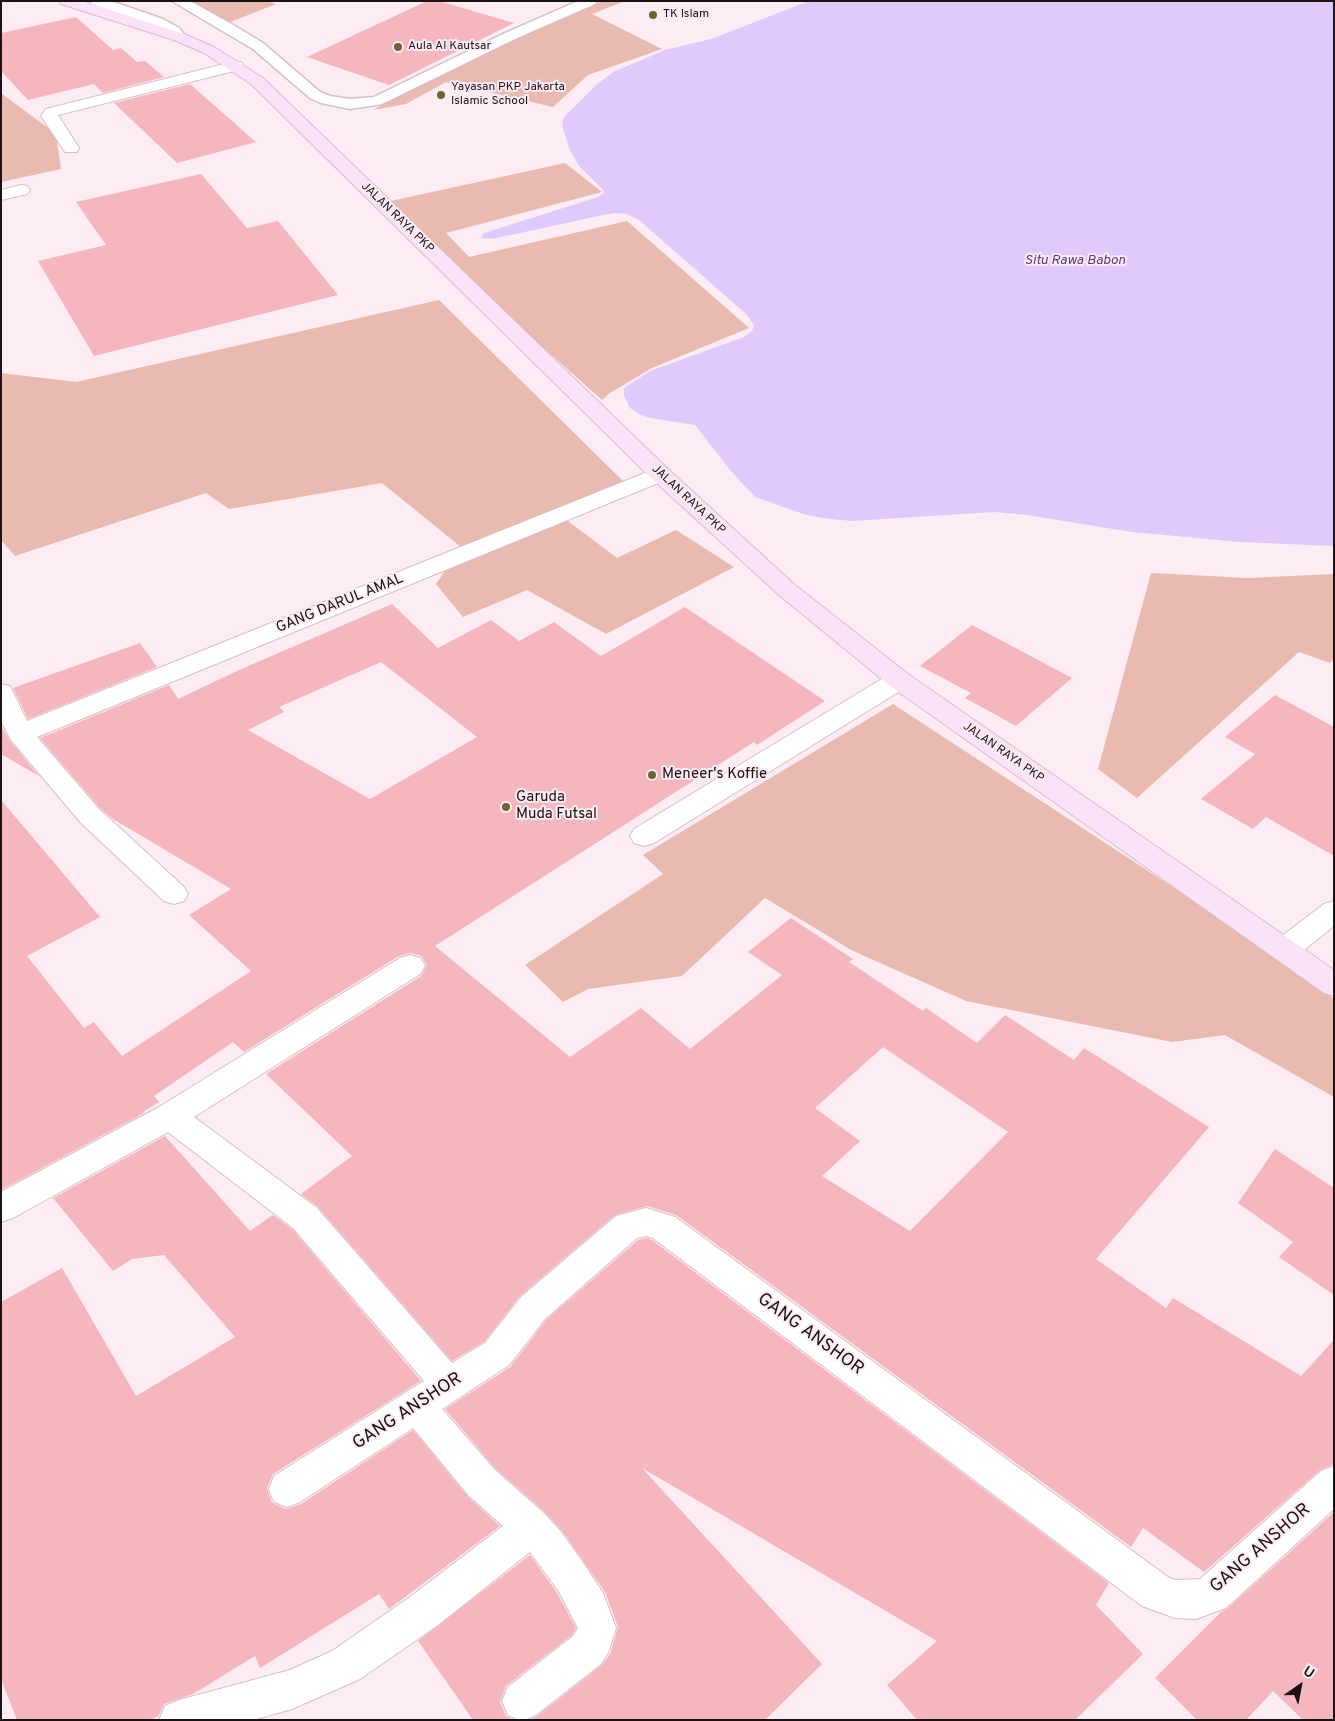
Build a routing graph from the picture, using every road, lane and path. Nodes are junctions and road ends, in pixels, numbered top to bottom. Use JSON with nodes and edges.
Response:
{"nodes":[{"id":1,"x":66,"y":1,"type":"edge"},
{"id":2,"x":97,"y":1,"type":"edge"},
{"id":3,"x":179,"y":1,"type":"edge"},
{"id":4,"x":590,"y":1,"type":"edge"},
{"id":5,"x":180,"y":38,"type":"junction"},
{"id":6,"x":236,"y":66,"type":"junction"},
{"id":7,"x":71,"y":148,"type":"dead end"},
{"id":8,"x":21,"y":190,"type":"dead end"},
{"id":9,"x":1,"y":195,"type":"edge"},
{"id":10,"x":660,"y":474,"type":"junction"},
{"id":11,"x":900,"y":680,"type":"junction"},
{"id":12,"x":1,"y":692,"type":"edge"},
{"id":13,"x":20,"y":734,"type":"junction"},
{"id":14,"x":644,"y":836,"type":"dead end"},
{"id":15,"x":174,"y":894,"type":"dead end"},
{"id":16,"x":1334,"y":911,"type":"edge"},
{"id":17,"x":1284,"y":950,"type":"junction"},
{"id":18,"x":410,"y":966,"type":"dead end"},
{"id":19,"x":1334,"y":985,"type":"edge"},
{"id":20,"x":170,"y":1116,"type":"junction"},
{"id":21,"x":1,"y":1208,"type":"edge"},
{"id":22,"x":448,"y":1384,"type":"junction"},
{"id":23,"x":417,"y":1406,"type":"junction"},
{"id":24,"x":1334,"y":1484,"type":"edge"},
{"id":25,"x":287,"y":1489,"type":"dead end"},
{"id":26,"x":532,"y":1527,"type":"junction"},
{"id":27,"x":522,"y":1701,"type":"dead end"},
{"id":28,"x":179,"y":1720,"type":"edge"}],
"edges":[{"from":1,"to":5,"type":"street","name":"JALAN RAYA PKP"},
{"from":2,"to":5,"type":"lane"},
{"from":3,"to":4,"type":"lane"},
{"from":5,"to":6,"type":"street","name":"JALAN RAYA PKP"},
{"from":6,"to":7,"type":"street"},
{"from":6,"to":10,"type":"street","name":"JALAN RAYA PKP"},
{"from":8,"to":9,"type":"street"},
{"from":10,"to":11,"type":"street","name":"JALAN RAYA PKP"},
{"from":10,"to":13,"type":"street","name":"GANG DARUL AMAL"},
{"from":11,"to":14,"type":"street"},
{"from":11,"to":17,"type":"street","name":"JALAN RAYA PKP"},
{"from":12,"to":13,"type":"street"},
{"from":13,"to":15,"type":"street"},
{"from":16,"to":17,"type":"street"},
{"from":17,"to":19,"type":"street","name":"JALAN RAYA PKP"},
{"from":18,"to":20,"type":"street"},
{"from":20,"to":21,"type":"street"},
{"from":20,"to":22,"type":"street"},
{"from":22,"to":23,"type":"street","name":"GANG ANSHOR"},
{"from":22,"to":24,"type":"street","name":"GANG ANSHOR"},
{"from":23,"to":25,"type":"street","name":"GANG ANSHOR"},
{"from":23,"to":26,"type":"street"},
{"from":26,"to":27,"type":"street"},
{"from":26,"to":28,"type":"street"}]}
